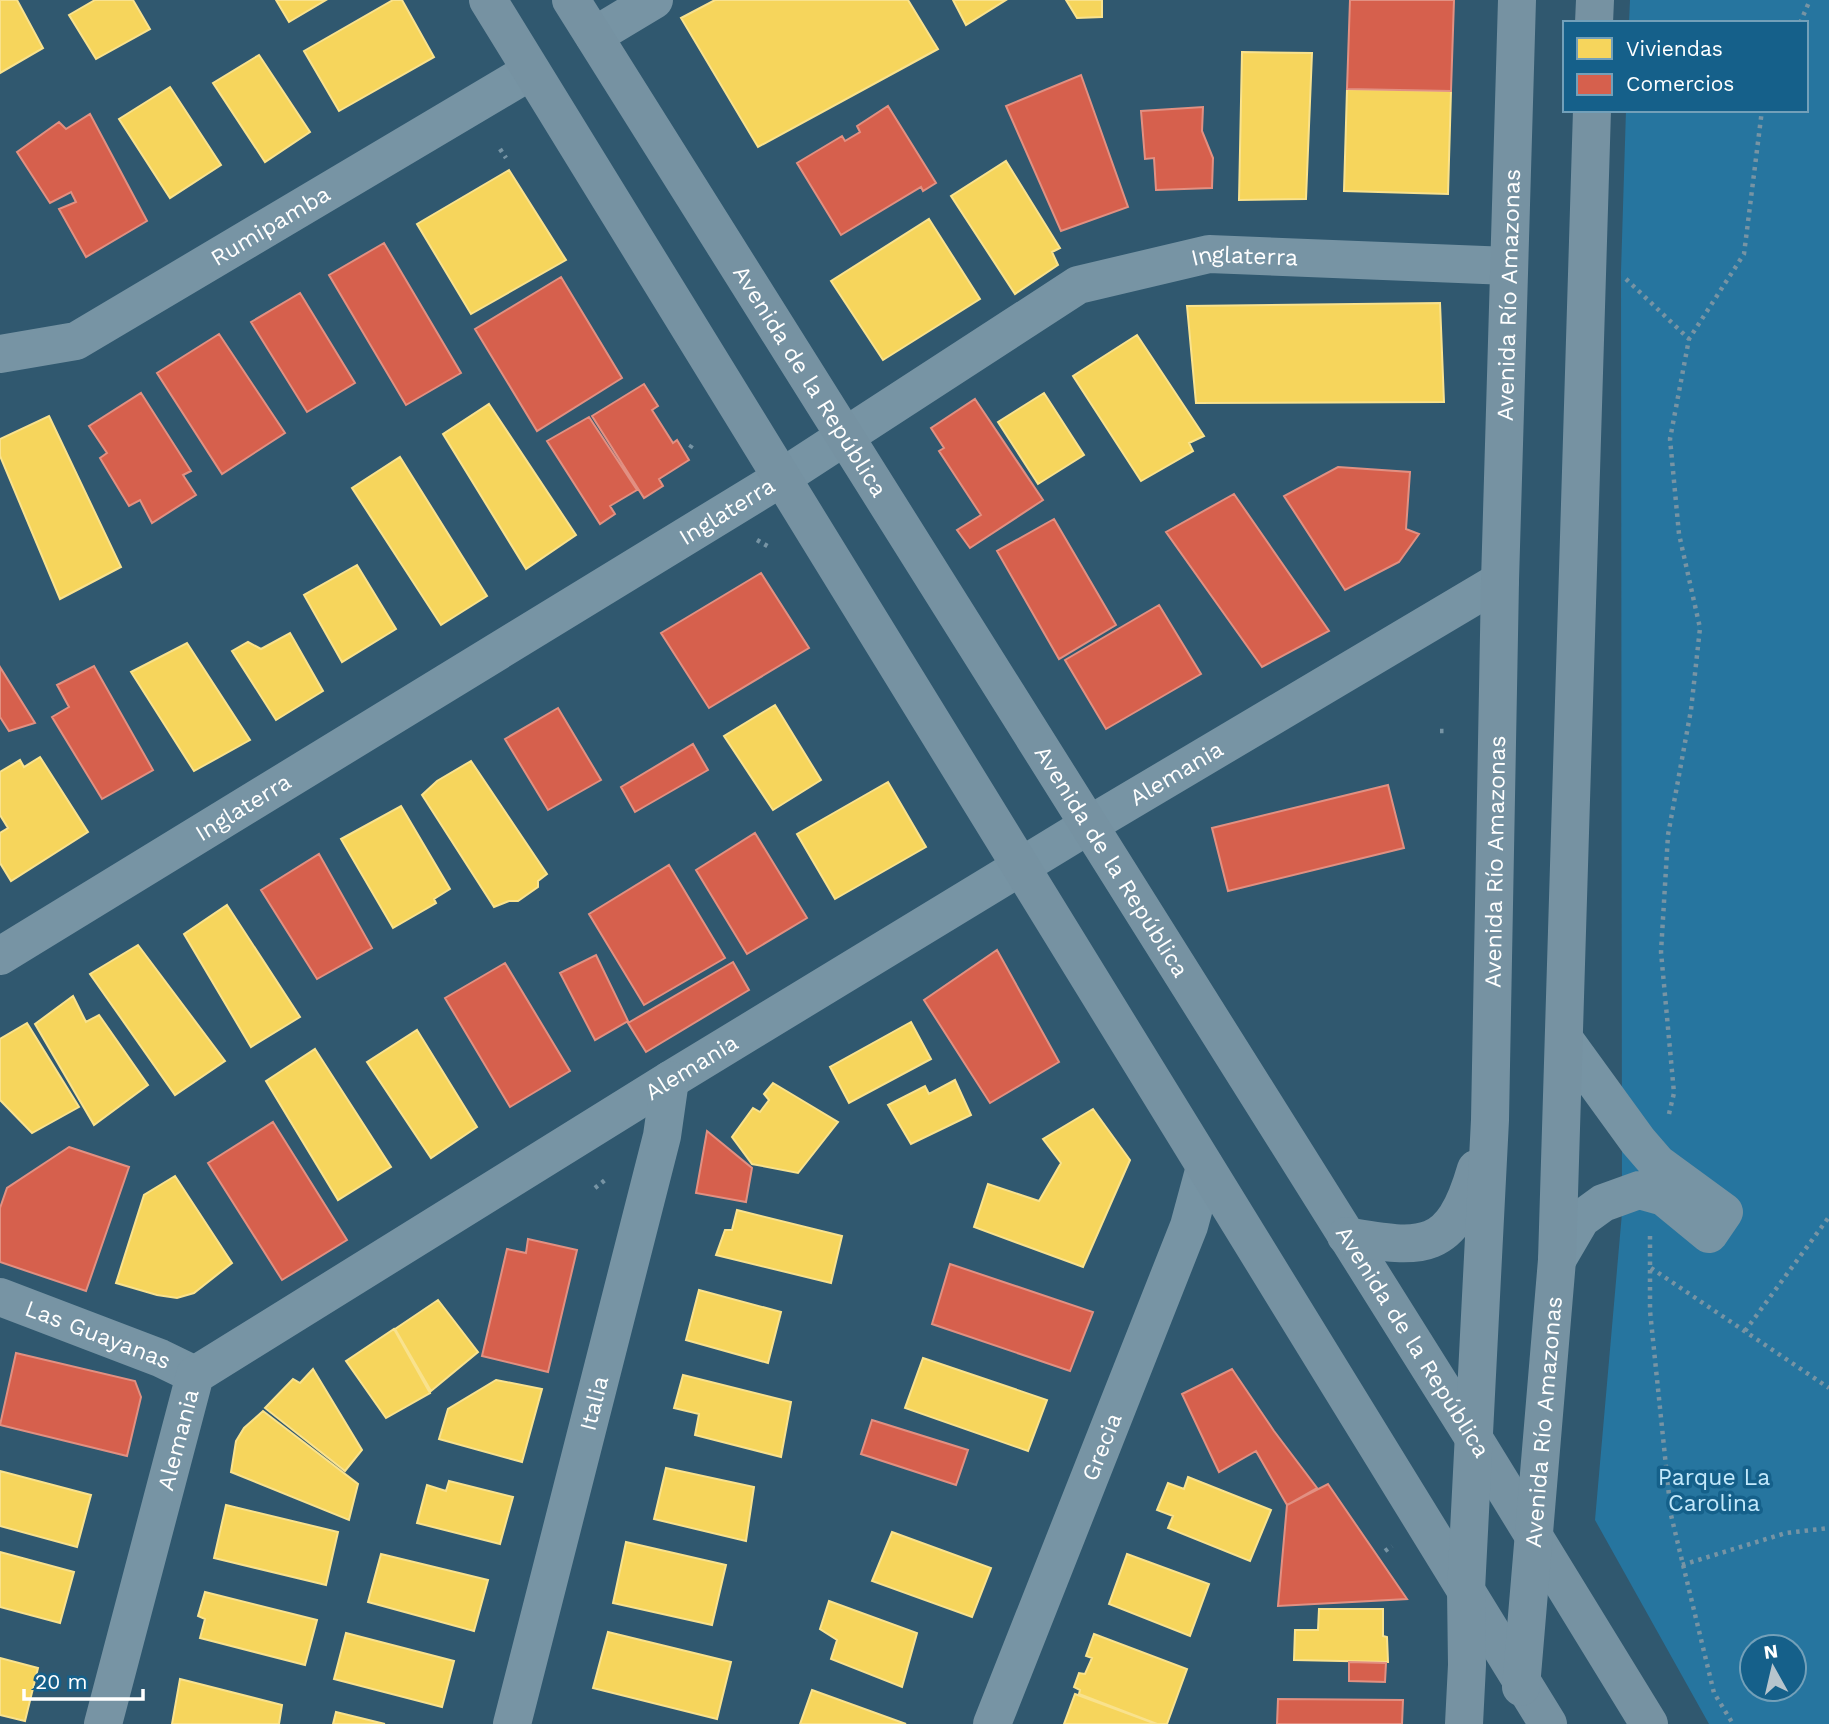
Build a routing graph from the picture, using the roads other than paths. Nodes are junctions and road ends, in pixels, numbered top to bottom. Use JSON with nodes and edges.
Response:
{"nodes":[{"id":1,"x":488,"y":0,"type":"edge"},
{"id":2,"x":571,"y":0,"type":"edge"},
{"id":3,"x":654,"y":0,"type":"edge"},
{"id":4,"x":1517,"y":0,"type":"edge"},
{"id":5,"x":1595,"y":0,"type":"edge"},
{"id":6,"x":1594,"y":21,"type":"edge"},
{"id":7,"x":594,"y":36,"type":"junction"},
{"id":8,"x":531,"y":71,"type":"junction"},
{"id":9,"x":1592,"y":112,"type":"edge"},
{"id":10,"x":1509,"y":266,"type":"junction"},
{"id":11,"x":0,"y":354,"type":"edge"},
{"id":12,"x":845,"y":437,"type":"junction"},
{"id":13,"x":782,"y":478,"type":"junction"},
{"id":14,"x":1500,"y":581,"type":"junction"},
{"id":15,"x":1089,"y":825,"type":"junction"},
{"id":16,"x":1021,"y":867,"type":"junction"},
{"id":17,"x":0,"y":957,"type":"edge"},
{"id":18,"x":1564,"y":1039,"type":"junction"},
{"id":19,"x":670,"y":1080,"type":"junction"},
{"id":20,"x":1490,"y":1120,"type":"junction"},
{"id":21,"x":1205,"y":1167,"type":"junction"},
{"id":22,"x":1654,"y":1178,"type":"junction"},
{"id":23,"x":1717,"y":1223,"type":"dead end"},
{"id":24,"x":1346,"y":1236,"type":"junction"},
{"id":25,"x":1557,"y":1260,"type":"junction"},
{"id":26,"x":0,"y":1297,"type":"edge"},
{"id":27,"x":195,"y":1375,"type":"junction"},
{"id":28,"x":1473,"y":1437,"type":"junction"},
{"id":29,"x":1533,"y":1536,"type":"junction"},
{"id":30,"x":1465,"y":1590,"type":"junction"},
{"id":31,"x":1521,"y":1680,"type":"junction"},
{"id":32,"x":103,"y":1724,"type":"edge"},
{"id":33,"x":512,"y":1724,"type":"edge"},
{"id":34,"x":992,"y":1724,"type":"edge"},
{"id":35,"x":1464,"y":1724,"type":"edge"},
{"id":36,"x":1521,"y":1724,"type":"edge"},
{"id":37,"x":1548,"y":1724,"type":"edge"},
{"id":38,"x":1649,"y":1724,"type":"edge"}],
"edges":[{"from":1,"to":8,"type":"main road"},
{"from":2,"to":7,"type":"main road","name":"Avenida de la República"},
{"from":3,"to":7,"type":"street"},
{"from":4,"to":10,"type":"main road","name":"Avenida Río Amazonas"},
{"from":5,"to":6,"type":"main road"},
{"from":7,"to":12,"type":"main road","name":"Avenida de la República"},
{"from":8,"to":11,"type":"street","name":"Rumipamba"},
{"from":8,"to":13,"type":"main road"},
{"from":9,"to":18,"type":"main road","name":"Avenida Río Amazonas"},
{"from":10,"to":12,"type":"street","name":"Inglaterra"},
{"from":10,"to":14,"type":"main road","name":"Avenida Río Amazonas"},
{"from":12,"to":13,"type":"street","name":"Inglaterra"},
{"from":12,"to":15,"type":"main road","name":"Avenida de la República"},
{"from":13,"to":16,"type":"main road"},
{"from":13,"to":17,"type":"street","name":"Inglaterra"},
{"from":14,"to":15,"type":"street","name":"Alemania"},
{"from":14,"to":20,"type":"main road","name":"Avenida Río Amazonas"},
{"from":15,"to":16,"type":"street","name":"Alemania"},
{"from":15,"to":24,"type":"main road","name":"Avenida de la República"},
{"from":16,"to":19,"type":"street","name":"Alemania"},
{"from":16,"to":21,"type":"main road"},
{"from":18,"to":22,"type":"street"},
{"from":18,"to":25,"type":"main road","name":"Avenida Río Amazonas"},
{"from":19,"to":27,"type":"street","name":"Alemania"},
{"from":19,"to":33,"type":"street","name":"Italia"},
{"from":20,"to":24,"type":"main road"},
{"from":20,"to":28,"type":"main road","name":"Avenida Río Amazonas"},
{"from":21,"to":30,"type":"main road"},
{"from":21,"to":34,"type":"street","name":"Grecia"},
{"from":22,"to":23,"type":"street"},
{"from":22,"to":25,"type":"street"},
{"from":24,"to":28,"type":"main road","name":"Avenida de la República"},
{"from":25,"to":29,"type":"main road","name":"Avenida Río Amazonas"},
{"from":26,"to":27,"type":"street","name":"Las Guayanas"},
{"from":27,"to":32,"type":"street","name":"Alemania"},
{"from":28,"to":29,"type":"main road","name":"Avenida de la República"},
{"from":28,"to":30,"type":"main road","name":"Avenida Río Amazonas"},
{"from":29,"to":31,"type":"main road","name":"Avenida Río Amazonas"},
{"from":29,"to":38,"type":"main road","name":"Avenida de la República"},
{"from":30,"to":31,"type":"main road"},
{"from":30,"to":35,"type":"main road","name":"Avenida Río Amazonas"},
{"from":31,"to":36,"type":"main road","name":"Avenida Río Amazonas"},
{"from":31,"to":37,"type":"main road"}]}
